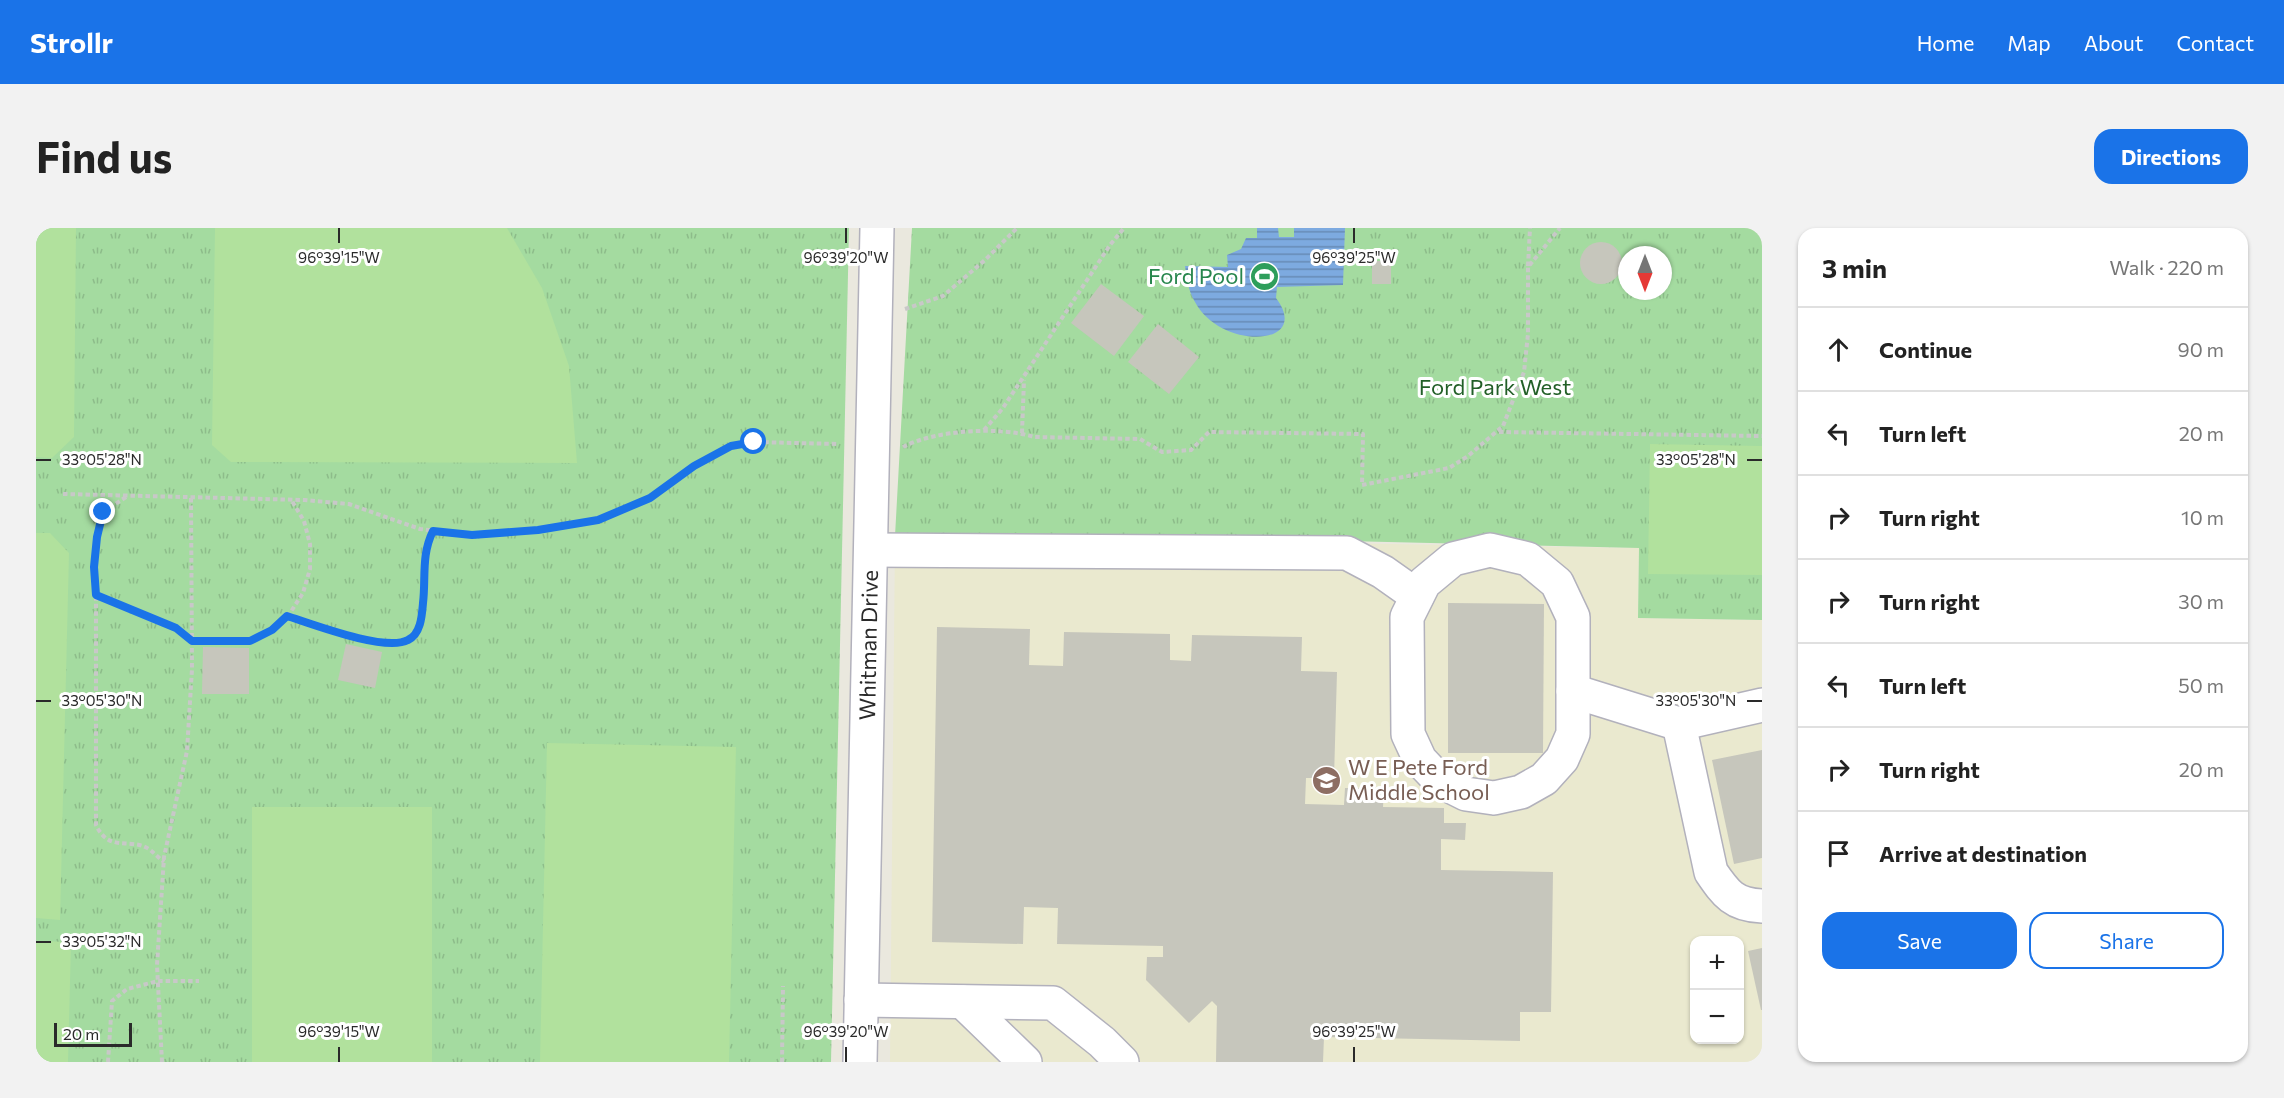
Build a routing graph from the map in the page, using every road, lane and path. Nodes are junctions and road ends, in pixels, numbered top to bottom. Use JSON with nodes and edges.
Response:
{"nodes":[{"id":1,"x":877,"y":228,"type":"edge"},
{"id":2,"x":1017,"y":228,"type":"edge"},
{"id":3,"x":1124,"y":228,"type":"edge"},
{"id":4,"x":1530,"y":228,"type":"edge"},
{"id":5,"x":1560,"y":228,"type":"edge"},
{"id":6,"x":1528,"y":267,"type":"junction"},
{"id":7,"x":905,"y":309,"type":"dead end"},
{"id":8,"x":1024,"y":379,"type":"junction"},
{"id":9,"x":983,"y":431,"type":"junction"},
{"id":10,"x":1498,"y":432,"type":"junction"},
{"id":11,"x":1022,"y":433,"type":"junction"},
{"id":12,"x":1762,"y":436,"type":"edge"},
{"id":13,"x":838,"y":444,"type":"dead end"},
{"id":14,"x":903,"y":447,"type":"dead end"},
{"id":15,"x":63,"y":495,"type":"dead end"},
{"id":16,"x":127,"y":496,"type":"junction"},
{"id":17,"x":191,"y":498,"type":"junction"},
{"id":18,"x":291,"y":500,"type":"junction"},
{"id":19,"x":433,"y":531,"type":"junction"},
{"id":20,"x":871,"y":550,"type":"junction"},
{"id":21,"x":96,"y":595,"type":"junction"},
{"id":22,"x":1417,"y":596,"type":"junction"},
{"id":23,"x":287,"y":616,"type":"junction"},
{"id":24,"x":192,"y":641,"type":"junction"},
{"id":25,"x":1573,"y":692,"type":"junction"},
{"id":26,"x":1762,"y":705,"type":"edge"},
{"id":27,"x":1679,"y":724,"type":"junction"},
{"id":28,"x":164,"y":862,"type":"junction"},
{"id":29,"x":1762,"y":906,"type":"edge"},
{"id":30,"x":158,"y":981,"type":"junction"},
{"id":31,"x":199,"y":981,"type":"dead end"},
{"id":32,"x":783,"y":986,"type":"dead end"},
{"id":33,"x":861,"y":1000,"type":"junction"},
{"id":34,"x":963,"y":1002,"type":"junction"},
{"id":35,"x":108,"y":1062,"type":"edge"},
{"id":36,"x":162,"y":1062,"type":"edge"},
{"id":37,"x":782,"y":1062,"type":"edge"},
{"id":38,"x":860,"y":1062,"type":"edge"},
{"id":39,"x":1025,"y":1062,"type":"edge"},
{"id":40,"x":1122,"y":1062,"type":"edge"}],
"edges":[{"from":1,"to":20,"type":"street","name":"Whitman Drive"},
{"from":2,"to":7,"type":"path"},
{"from":3,"to":8,"type":"path"},
{"from":4,"to":6,"type":"path"},
{"from":5,"to":6,"type":"path"},
{"from":6,"to":10,"type":"path"},
{"from":8,"to":9,"type":"path"},
{"from":8,"to":11,"type":"path"},
{"from":9,"to":11,"type":"path"},
{"from":9,"to":14,"type":"path"},
{"from":10,"to":11,"type":"path"},
{"from":10,"to":12,"type":"path"},
{"from":13,"to":19,"type":"path"},
{"from":15,"to":16,"type":"path"},
{"from":16,"to":17,"type":"path"},
{"from":16,"to":21,"type":"path"},
{"from":17,"to":18,"type":"path"},
{"from":17,"to":24,"type":"path"},
{"from":18,"to":19,"type":"path"},
{"from":18,"to":23,"type":"path"},
{"from":19,"to":23,"type":"path"},
{"from":20,"to":22,"type":"street"},
{"from":20,"to":33,"type":"street","name":"Whitman Drive"},
{"from":21,"to":24,"type":"path"},
{"from":21,"to":28,"type":"path"},
{"from":22,"to":25,"type":"street"},
{"from":22,"to":25,"type":"street"},
{"from":23,"to":24,"type":"path"},
{"from":24,"to":28,"type":"path"},
{"from":25,"to":27,"type":"street"},
{"from":26,"to":27,"type":"street"},
{"from":27,"to":29,"type":"street"},
{"from":28,"to":30,"type":"path"},
{"from":30,"to":31,"type":"path"},
{"from":30,"to":35,"type":"path"},
{"from":30,"to":36,"type":"path"},
{"from":32,"to":37,"type":"path"},
{"from":33,"to":34,"type":"street"},
{"from":33,"to":38,"type":"street","name":"Whitman Drive"},
{"from":34,"to":39,"type":"street"},
{"from":34,"to":40,"type":"street"}]}
